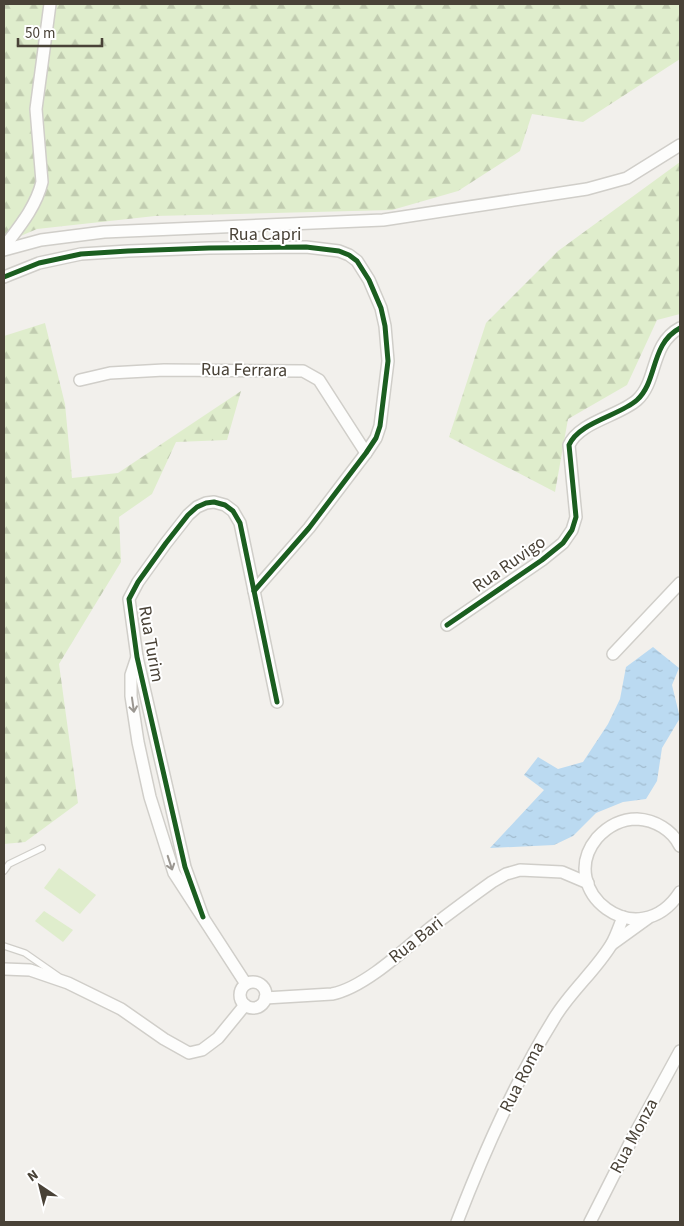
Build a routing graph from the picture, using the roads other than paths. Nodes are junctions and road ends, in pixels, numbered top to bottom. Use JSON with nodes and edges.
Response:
{"nodes":[{"id":1,"x":50,"y":4,"type":"edge"},
{"id":2,"x":680,"y":144,"type":"edge"},
{"id":3,"x":4,"y":248,"type":"edge"},
{"id":4,"x":4,"y":277,"type":"edge"},
{"id":5,"x":680,"y":328,"type":"edge"},
{"id":6,"x":80,"y":380,"type":"dead end"},
{"id":7,"x":366,"y":453,"type":"junction"},
{"id":8,"x":680,"y":583,"type":"edge"},
{"id":9,"x":254,"y":590,"type":"junction"},
{"id":10,"x":446,"y":625,"type":"dead end"},
{"id":11,"x":613,"y":654,"type":"dead end"},
{"id":12,"x":137,"y":657,"type":"junction"},
{"id":13,"x":277,"y":702,"type":"dead end"},
{"id":14,"x":680,"y":826,"type":"edge"},
{"id":15,"x":670,"y":832,"type":"junction"},
{"id":16,"x":680,"y":846,"type":"edge"},
{"id":17,"x":42,"y":848,"type":"dead end"},
{"id":18,"x":586,"y":864,"type":"junction"},
{"id":19,"x":4,"y":871,"type":"edge"},
{"id":20,"x":562,"y":872,"type":"junction"},
{"id":21,"x":588,"y":884,"type":"junction"},
{"id":22,"x":680,"y":892,"type":"edge"},
{"id":23,"x":676,"y":903,"type":"edge"},
{"id":24,"x":203,"y":917,"type":"junction"},
{"id":25,"x":623,"y":917,"type":"junction"},
{"id":26,"x":649,"y":917,"type":"junction"},
{"id":27,"x":611,"y":945,"type":"junction"},
{"id":28,"x":4,"y":946,"type":"edge"},
{"id":29,"x":4,"y":969,"type":"edge"},
{"id":30,"x":68,"y":983,"type":"junction"},
{"id":31,"x":246,"y":984,"type":"junction"},
{"id":32,"x":265,"y":998,"type":"junction"},
{"id":33,"x":244,"y":1005,"type":"junction"},
{"id":34,"x":680,"y":1051,"type":"edge"},
{"id":35,"x":457,"y":1222,"type":"edge"},
{"id":36,"x":590,"y":1222,"type":"edge"}],
"edges":[{"from":1,"to":3,"type":"street"},
{"from":2,"to":3,"type":"street"},
{"from":4,"to":7,"type":"street","name":"Rua Capri"},
{"from":5,"to":10,"type":"street","name":"Rua Ruvigo"},
{"from":6,"to":7,"type":"street","name":"Rua Ferrara"},
{"from":7,"to":9,"type":"street","name":"Rua Capri"},
{"from":8,"to":11,"type":"street"},
{"from":9,"to":12,"type":"street","name":"Rua Turim"},
{"from":9,"to":13,"type":"street","name":"Rua Turim"},
{"from":12,"to":24,"type":"street","name":"Rua Turim"},
{"from":12,"to":24,"type":"street","name":"Rua Turim","one_way":true},
{"from":14,"to":15,"type":"street"},
{"from":15,"to":16,"type":"street"},
{"from":15,"to":18,"type":"street"},
{"from":17,"to":19,"type":"lane"},
{"from":18,"to":20,"type":"street","name":"Rua Bari"},
{"from":18,"to":21,"type":"street"},
{"from":20,"to":21,"type":"street","name":"Rua Bari"},
{"from":20,"to":32,"type":"street","name":"Rua Bari"},
{"from":21,"to":25,"type":"street"},
{"from":22,"to":23,"type":"street"},
{"from":23,"to":26,"type":"street","name":"Rua Roma"},
{"from":24,"to":31,"type":"street","name":"Rua Turim"},
{"from":25,"to":26,"type":"street"},
{"from":25,"to":27,"type":"street","name":"Rua Roma"},
{"from":26,"to":27,"type":"street","name":"Rua Roma"},
{"from":27,"to":35,"type":"street","name":"Rua Roma"},
{"from":28,"to":30,"type":"lane"},
{"from":29,"to":30,"type":"street"},
{"from":30,"to":33,"type":"street"},
{"from":31,"to":32,"type":"street"},
{"from":31,"to":33,"type":"street"},
{"from":32,"to":33,"type":"street"},
{"from":34,"to":36,"type":"street","name":"Rua Monza"}]}
